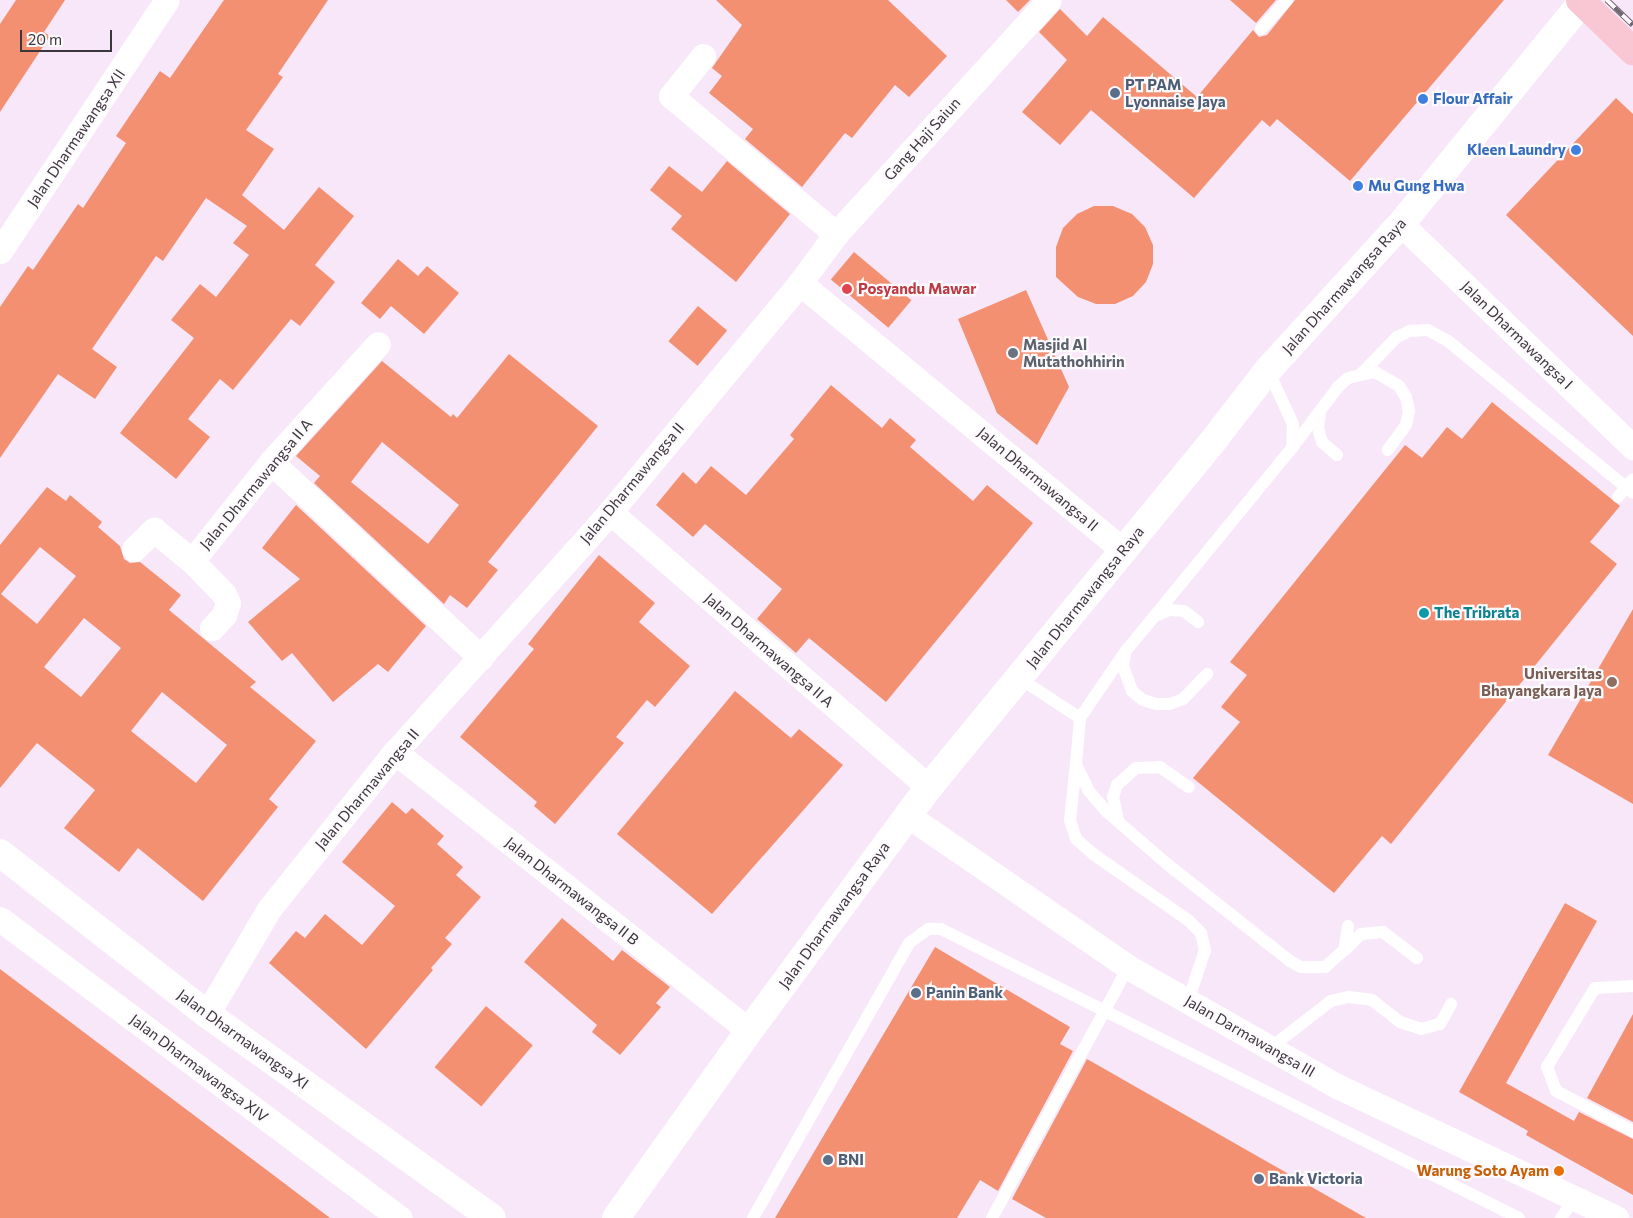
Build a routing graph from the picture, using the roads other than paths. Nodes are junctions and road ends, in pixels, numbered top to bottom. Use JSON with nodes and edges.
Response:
{"nodes":[{"id":1,"x":167,"y":0,"type":"edge"},
{"id":2,"x":1049,"y":0,"type":"edge"},
{"id":3,"x":1286,"y":0,"type":"edge"},
{"id":4,"x":1582,"y":1,"type":"edge"},
{"id":5,"x":1261,"y":29,"type":"dead end"},
{"id":6,"x":1633,"y":51,"type":"edge"},
{"id":7,"x":703,"y":56,"type":"dead end"},
{"id":8,"x":1401,"y":224,"type":"junction"},
{"id":9,"x":836,"y":234,"type":"junction"},
{"id":10,"x":0,"y":251,"type":"edge"},
{"id":11,"x":800,"y":283,"type":"junction"},
{"id":12,"x":378,"y":344,"type":"dead end"},
{"id":13,"x":1268,"y":370,"type":"junction"},
{"id":14,"x":1362,"y":372,"type":"junction"},
{"id":15,"x":1320,"y":410,"type":"junction"},
{"id":16,"x":1633,"y":447,"type":"edge"},
{"id":17,"x":1292,"y":448,"type":"junction"},
{"id":18,"x":1388,"y":450,"type":"dead end"},
{"id":19,"x":1337,"y":455,"type":"dead end"},
{"id":20,"x":271,"y":462,"type":"junction"},
{"id":21,"x":1628,"y":489,"type":"edge"},
{"id":22,"x":610,"y":512,"type":"junction"},
{"id":23,"x":134,"y":549,"type":"dead end"},
{"id":24,"x":1124,"y":551,"type":"junction"},
{"id":25,"x":192,"y":561,"type":"junction"},
{"id":26,"x":1154,"y":617,"type":"junction"},
{"id":27,"x":1198,"y":622,"type":"dead end"},
{"id":28,"x":212,"y":628,"type":"dead end"},
{"id":29,"x":1125,"y":652,"type":"junction"},
{"id":30,"x":480,"y":658,"type":"junction"},
{"id":31,"x":1207,"y":674,"type":"dead end"},
{"id":32,"x":1019,"y":678,"type":"junction"},
{"id":33,"x":1080,"y":718,"type":"junction"},
{"id":34,"x":395,"y":752,"type":"junction"},
{"id":35,"x":1076,"y":764,"type":"junction"},
{"id":36,"x":929,"y":787,"type":"junction"},
{"id":37,"x":1189,"y":788,"type":"dead end"},
{"id":38,"x":907,"y":815,"type":"junction"},
{"id":39,"x":1118,"y":820,"type":"junction"},
{"id":40,"x":0,"y":853,"type":"edge"},
{"id":41,"x":0,"y":918,"type":"edge"},
{"id":42,"x":1348,"y":926,"type":"dead end"},
{"id":43,"x":1342,"y":953,"type":"junction"},
{"id":44,"x":1417,"y":958,"type":"dead end"},
{"id":45,"x":1128,"y":967,"type":"junction"},
{"id":46,"x":1633,"y":986,"type":"edge"},
{"id":47,"x":1188,"y":1001,"type":"junction"},
{"id":48,"x":1451,"y":1004,"type":"dead end"},
{"id":49,"x":1103,"y":1011,"type":"junction"},
{"id":50,"x":207,"y":1014,"type":"junction"},
{"id":51,"x":749,"y":1031,"type":"junction"},
{"id":52,"x":1270,"y":1048,"type":"junction"},
{"id":53,"x":1633,"y":1131,"type":"edge"},
{"id":54,"x":1575,"y":1197,"type":"junction"},
{"id":55,"x":399,"y":1218,"type":"edge"},
{"id":56,"x":492,"y":1218,"type":"edge"},
{"id":57,"x":616,"y":1218,"type":"edge"},
{"id":58,"x":753,"y":1218,"type":"edge"},
{"id":59,"x":992,"y":1218,"type":"edge"},
{"id":60,"x":1519,"y":1218,"type":"edge"},
{"id":61,"x":1561,"y":1218,"type":"edge"},
{"id":62,"x":1616,"y":1218,"type":"edge"}],
"edges":[{"from":1,"to":10,"type":"street","name":"Jalan Dharmawangsa XII"},
{"from":2,"to":9,"type":"street","name":"Gang Haji Saiun"},
{"from":3,"to":5,"type":"lane"},
{"from":4,"to":6,"type":"main road"},
{"from":4,"to":8,"type":"street","name":"Jalan Dharmawangsa Raya"},
{"from":7,"to":9,"type":"street"},
{"from":8,"to":13,"type":"street","name":"Jalan Dharmawangsa Raya"},
{"from":8,"to":16,"type":"street","name":"Jalan Dharmawangsa I"},
{"from":9,"to":11,"type":"street","name":"Gang Haji Saiun"},
{"from":11,"to":22,"type":"street","name":"Jalan Dharmawangsa II"},
{"from":11,"to":24,"type":"street","name":"Jalan Dharmawangsa II"},
{"from":12,"to":20,"type":"street","name":"Jalan Dharmawangsa II A"},
{"from":13,"to":17,"type":"lane"},
{"from":13,"to":24,"type":"street","name":"Jalan Dharmawangsa Raya"},
{"from":14,"to":15,"type":"lane"},
{"from":14,"to":18,"type":"lane"},
{"from":14,"to":21,"type":"lane"},
{"from":15,"to":17,"type":"lane"},
{"from":15,"to":19,"type":"lane"},
{"from":17,"to":26,"type":"lane"},
{"from":20,"to":25,"type":"street","name":"Jalan Dharmawangsa II A"},
{"from":20,"to":30,"type":"street"},
{"from":22,"to":30,"type":"street","name":"Jalan Dharmawangsa II"},
{"from":22,"to":36,"type":"street","name":"Jalan Dharmawangsa II A"},
{"from":23,"to":25,"type":"street"},
{"from":24,"to":32,"type":"street","name":"Jalan Dharmawangsa Raya"},
{"from":25,"to":28,"type":"street","name":"Jalan Dharmawangsa II A"},
{"from":26,"to":27,"type":"lane"},
{"from":26,"to":29,"type":"lane"},
{"from":29,"to":31,"type":"lane"},
{"from":29,"to":33,"type":"lane"},
{"from":30,"to":34,"type":"street","name":"Jalan Dharmawangsa II"},
{"from":32,"to":33,"type":"lane"},
{"from":32,"to":36,"type":"street","name":"Jalan Dharmawangsa Raya"},
{"from":33,"to":35,"type":"lane"},
{"from":34,"to":50,"type":"street","name":"Jalan Dharmawangsa II"},
{"from":34,"to":51,"type":"street","name":"Jalan Dharmawangsa II B"},
{"from":35,"to":39,"type":"lane"},
{"from":35,"to":47,"type":"lane"},
{"from":36,"to":38,"type":"street","name":"Jalan Dharmawangsa Raya"},
{"from":37,"to":39,"type":"lane"},
{"from":38,"to":45,"type":"street","name":"Jalan Darmawangsa III"},
{"from":38,"to":51,"type":"street","name":"Jalan Dharmawangsa Raya"},
{"from":39,"to":43,"type":"lane"},
{"from":40,"to":50,"type":"street","name":"Jalan Dharmawangsa XI"},
{"from":41,"to":55,"type":"street","name":"Jalan Dharmawangsa XIV"},
{"from":42,"to":43,"type":"lane"},
{"from":43,"to":44,"type":"lane"},
{"from":45,"to":47,"type":"street","name":"Jalan Darmawangsa III"},
{"from":45,"to":49,"type":"lane"},
{"from":46,"to":53,"type":"lane"},
{"from":47,"to":52,"type":"street","name":"Jalan Darmawangsa III"},
{"from":48,"to":52,"type":"lane"},
{"from":49,"to":58,"type":"lane"},
{"from":49,"to":59,"type":"lane"},
{"from":49,"to":60,"type":"lane"},
{"from":50,"to":56,"type":"street","name":"Jalan Dharmawangsa XI"},
{"from":51,"to":57,"type":"street","name":"Jalan Dharmawangsa Raya"},
{"from":52,"to":54,"type":"street","name":"Jalan Darmawangsa III"},
{"from":54,"to":61,"type":"lane"},
{"from":54,"to":62,"type":"street","name":"Jalan Darmawangsa III"}]}
